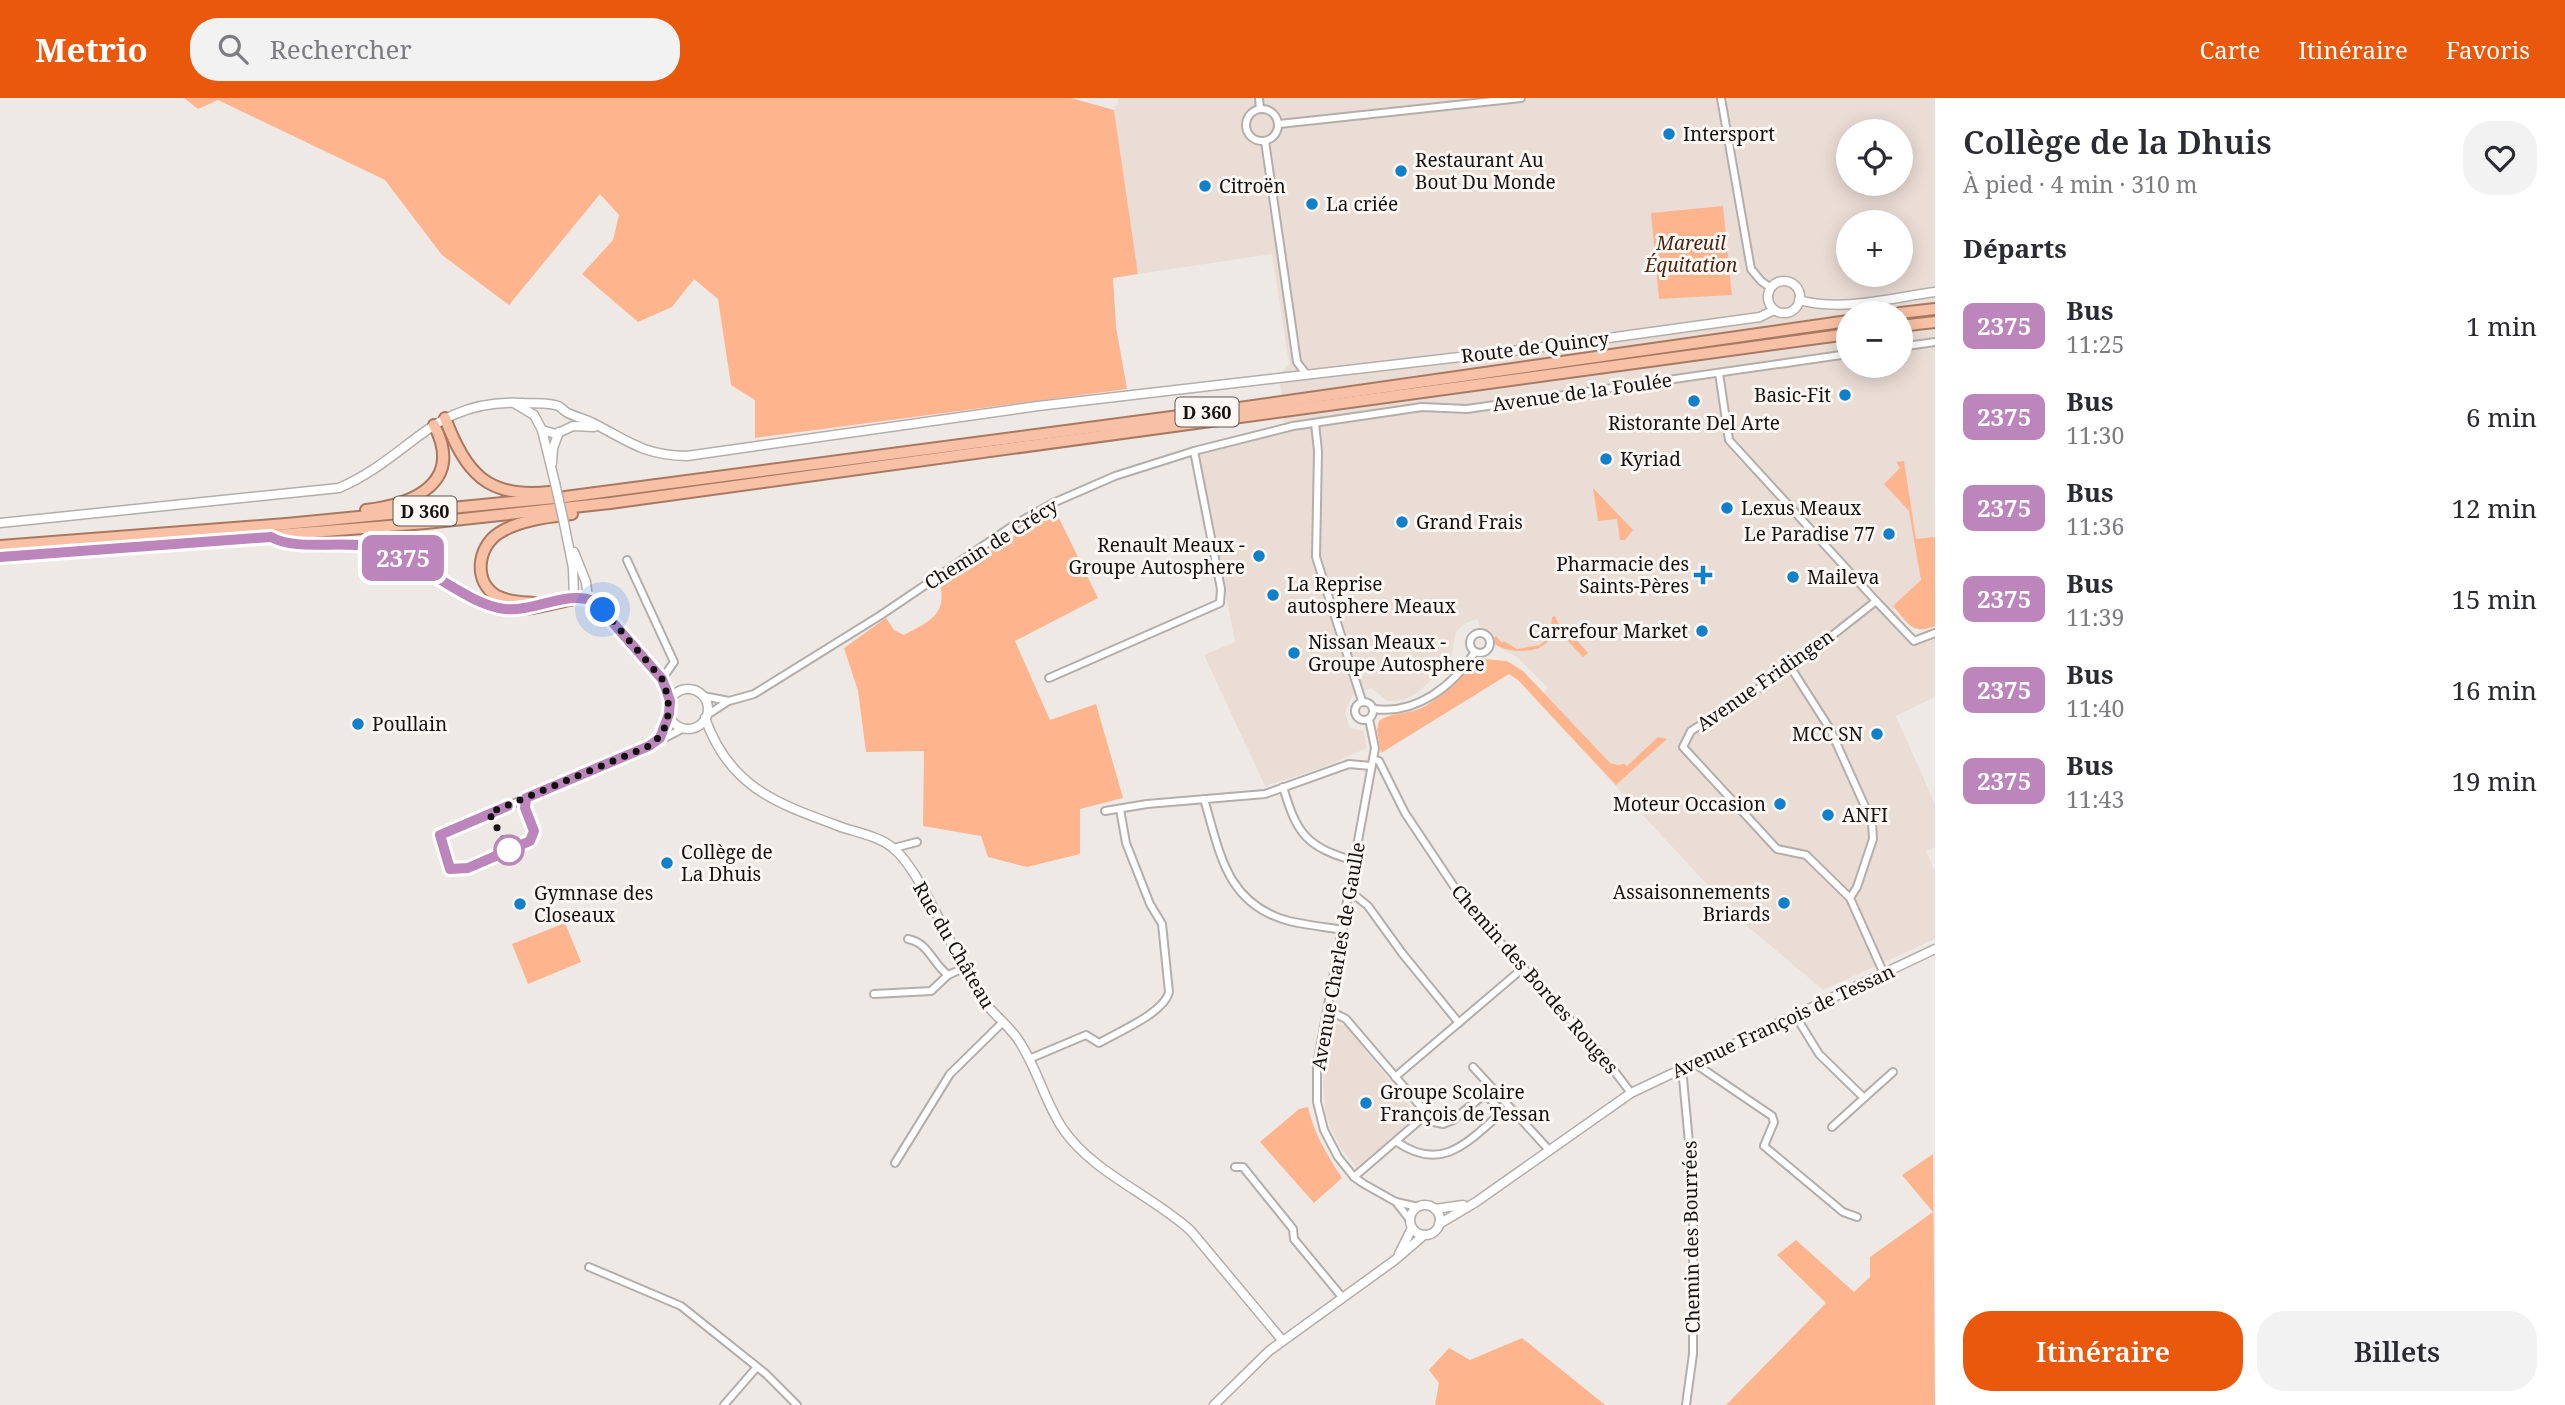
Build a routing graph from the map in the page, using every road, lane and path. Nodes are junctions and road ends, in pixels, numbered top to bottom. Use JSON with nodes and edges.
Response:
{"nodes":[{"id":1,"x":1259,"y":98,"type":"edge"},
{"id":2,"x":1521,"y":98,"type":"edge"},
{"id":3,"x":1721,"y":98,"type":"edge"},
{"id":4,"x":1260,"y":109,"type":"junction"},
{"id":5,"x":1279,"y":124,"type":"junction"},
{"id":6,"x":1265,"y":141,"type":"junction"},
{"id":7,"x":1771,"y":288,"type":"junction"},
{"id":8,"x":1935,"y":292,"type":"edge"},
{"id":9,"x":1799,"y":300,"type":"junction"},
{"id":10,"x":1935,"y":309,"type":"edge"},
{"id":11,"x":1774,"y":310,"type":"junction"},
{"id":12,"x":1913,"y":312,"type":"edge"},
{"id":13,"x":1935,"y":322,"type":"edge"},
{"id":14,"x":1836,"y":323,"type":"edge"},
{"id":15,"x":1913,"y":325,"type":"edge"},
{"id":16,"x":1836,"y":336,"type":"edge"},
{"id":17,"x":1935,"y":342,"type":"edge"},
{"id":18,"x":1913,"y":345,"type":"edge"},
{"id":19,"x":1836,"y":356,"type":"edge"},
{"id":20,"x":1297,"y":362,"type":"junction"},
{"id":21,"x":1719,"y":373,"type":"junction"},
{"id":22,"x":1307,"y":375,"type":"junction"},
{"id":23,"x":1293,"y":377,"type":"junction"},
{"id":24,"x":513,"y":402,"type":"junction"},
{"id":25,"x":548,"y":405,"type":"junction"},
{"id":26,"x":565,"y":412,"type":"junction"},
{"id":27,"x":445,"y":418,"type":"junction"},
{"id":28,"x":1315,"y":423,"type":"junction"},
{"id":29,"x":434,"y":425,"type":"junction"},
{"id":30,"x":540,"y":426,"type":"junction"},
{"id":31,"x":603,"y":429,"type":"junction"},
{"id":32,"x":561,"y":431,"type":"junction"},
{"id":33,"x":1194,"y":451,"type":"junction"},
{"id":34,"x":552,"y":470,"type":"junction"},
{"id":35,"x":565,"y":497,"type":"junction"},
{"id":36,"x":610,"y":503,"type":"junction"},
{"id":37,"x":0,"y":523,"type":"edge"},
{"id":38,"x":286,"y":524,"type":"junction"},
{"id":39,"x":271,"y":537,"type":"junction"},
{"id":40,"x":569,"y":541,"type":"junction"},
{"id":41,"x":0,"y":546,"type":"edge"},
{"id":42,"x":0,"y":557,"type":"edge"},
{"id":43,"x":627,"y":560,"type":"dead end"},
{"id":44,"x":574,"y":599,"type":"junction"},
{"id":45,"x":588,"y":599,"type":"junction"},
{"id":46,"x":1876,"y":601,"type":"junction"},
{"id":47,"x":544,"y":604,"type":"junction"},
{"id":48,"x":1935,"y":633,"type":"edge"},
{"id":49,"x":1475,"y":652,"type":"dead end"},
{"id":50,"x":1791,"y":667,"type":"junction"},
{"id":51,"x":1049,"y":678,"type":"dead end"},
{"id":52,"x":662,"y":679,"type":"junction"},
{"id":53,"x":684,"y":689,"type":"junction"},
{"id":54,"x":703,"y":696,"type":"junction"},
{"id":55,"x":670,"y":701,"type":"junction"},
{"id":56,"x":729,"y":701,"type":"junction"},
{"id":57,"x":1362,"y":701,"type":"junction"},
{"id":58,"x":1374,"y":709,"type":"junction"},
{"id":59,"x":669,"y":714,"type":"junction"},
{"id":60,"x":706,"y":716,"type":"junction"},
{"id":61,"x":1369,"y":719,"type":"junction"},
{"id":62,"x":684,"y":728,"type":"junction"},
{"id":63,"x":660,"y":738,"type":"junction"},
{"id":64,"x":1372,"y":763,"type":"junction"},
{"id":65,"x":1283,"y":788,"type":"junction"},
{"id":66,"x":1205,"y":799,"type":"junction"},
{"id":67,"x":1120,"y":809,"type":"junction"},
{"id":68,"x":1105,"y":811,"type":"dead end"},
{"id":69,"x":440,"y":835,"type":"dead end"},
{"id":70,"x":917,"y":842,"type":"dead end"},
{"id":71,"x":894,"y":848,"type":"junction"},
{"id":72,"x":1355,"y":861,"type":"junction"},
{"id":73,"x":1348,"y":895,"type":"junction"},
{"id":74,"x":1850,"y":898,"type":"junction"},
{"id":75,"x":1343,"y":930,"type":"junction"},
{"id":76,"x":908,"y":939,"type":"dead end"},
{"id":77,"x":1935,"y":949,"type":"edge"},
{"id":78,"x":964,"y":968,"type":"junction"},
{"id":79,"x":1522,"y":969,"type":"junction"},
{"id":80,"x":1884,"y":974,"type":"junction"},
{"id":81,"x":948,"y":975,"type":"junction"},
{"id":82,"x":874,"y":994,"type":"dead end"},
{"id":83,"x":1328,"y":1010,"type":"junction"},
{"id":84,"x":1795,"y":1015,"type":"junction"},
{"id":85,"x":1003,"y":1023,"type":"junction"},
{"id":86,"x":1459,"y":1023,"type":"junction"},
{"id":87,"x":1029,"y":1059,"type":"junction"},
{"id":88,"x":1694,"y":1063,"type":"junction"},
{"id":89,"x":1473,"y":1067,"type":"dead end"},
{"id":90,"x":1682,"y":1068,"type":"junction"},
{"id":91,"x":1893,"y":1072,"type":"dead end"},
{"id":92,"x":1395,"y":1077,"type":"junction"},
{"id":93,"x":1631,"y":1093,"type":"junction"},
{"id":94,"x":1864,"y":1098,"type":"junction"},
{"id":95,"x":1427,"y":1114,"type":"junction"},
{"id":96,"x":1832,"y":1127,"type":"dead end"},
{"id":97,"x":1396,"y":1142,"type":"junction"},
{"id":98,"x":1549,"y":1150,"type":"junction"},
{"id":99,"x":895,"y":1163,"type":"dead end"},
{"id":100,"x":1235,"y":1167,"type":"dead end"},
{"id":101,"x":1353,"y":1177,"type":"junction"},
{"id":102,"x":1396,"y":1202,"type":"junction"},
{"id":103,"x":1476,"y":1202,"type":"junction"},
{"id":104,"x":1418,"y":1206,"type":"junction"},
{"id":105,"x":1435,"y":1209,"type":"junction"},
{"id":106,"x":1857,"y":1217,"type":"dead end"},
{"id":107,"x":1411,"y":1224,"type":"junction"},
{"id":108,"x":1439,"y":1224,"type":"junction"},
{"id":109,"x":1424,"y":1235,"type":"junction"},
{"id":110,"x":1398,"y":1257,"type":"junction"},
{"id":111,"x":589,"y":1267,"type":"dead end"},
{"id":112,"x":1342,"y":1297,"type":"junction"},
{"id":113,"x":1282,"y":1340,"type":"junction"},
{"id":114,"x":757,"y":1367,"type":"junction"},
{"id":115,"x":723,"y":1405,"type":"edge"},
{"id":116,"x":797,"y":1405,"type":"edge"},
{"id":117,"x":1214,"y":1405,"type":"edge"},
{"id":118,"x":1686,"y":1405,"type":"edge"}],
"edges":[{"from":1,"to":4,"type":"street"},
{"from":2,"to":5,"type":"street"},
{"from":3,"to":7,"type":"street"},
{"from":4,"to":5,"type":"street"},
{"from":4,"to":6,"type":"street"},
{"from":5,"to":6,"type":"street"},
{"from":6,"to":20,"type":"street"},
{"from":7,"to":9,"type":"street"},
{"from":7,"to":11,"type":"street"},
{"from":8,"to":9,"type":"street"},
{"from":9,"to":11,"type":"street"},
{"from":10,"to":12,"type":"highway"},
{"from":11,"to":22,"type":"street","name":"Route de Quincy"},
{"from":13,"to":15,"type":"highway"},
{"from":14,"to":35,"type":"highway","number":"D 360"},
{"from":16,"to":36,"type":"highway","number":"D 360"},
{"from":17,"to":18,"type":"street"},
{"from":19,"to":21,"type":"street","name":"Avenue de la Foulée"},
{"from":20,"to":22,"type":"street"},
{"from":20,"to":23,"type":"street"},
{"from":21,"to":28,"type":"street","name":"Avenue de la Foulée"},
{"from":21,"to":46,"type":"street"},
{"from":22,"to":23,"type":"street","name":"Route de Quincy"},
{"from":23,"to":31,"type":"street","name":"Route de Quincy"},
{"from":24,"to":25,"type":"street"},
{"from":24,"to":27,"type":"street"},
{"from":24,"to":30,"type":"street"},
{"from":25,"to":26,"type":"street"},
{"from":25,"to":30,"type":"street"},
{"from":26,"to":31,"type":"street","name":"Route de Quincy"},
{"from":26,"to":32,"type":"street"},
{"from":27,"to":29,"type":"street"},
{"from":27,"to":35,"type":"highway"},
{"from":28,"to":33,"type":"street","name":"Chemin de Crécy"},
{"from":28,"to":57,"type":"street"},
{"from":29,"to":37,"type":"street"},
{"from":29,"to":38,"type":"highway"},
{"from":30,"to":32,"type":"street"},
{"from":30,"to":34,"type":"street"},
{"from":31,"to":32,"type":"street"},
{"from":32,"to":34,"type":"street"},
{"from":33,"to":51,"type":"street"},
{"from":33,"to":56,"type":"street","name":"Chemin de Crécy"},
{"from":34,"to":40,"type":"street","bridge":true},
{"from":35,"to":38,"type":"highway","number":"D 360"},
{"from":36,"to":39,"type":"highway","number":"D 360"},
{"from":36,"to":47,"type":"highway"},
{"from":38,"to":41,"type":"highway","number":"D 360"},
{"from":39,"to":42,"type":"highway","number":"D 360"},
{"from":39,"to":47,"type":"highway"},
{"from":40,"to":44,"type":"street"},
{"from":40,"to":45,"type":"street"},
{"from":43,"to":52,"type":"street"},
{"from":44,"to":45,"type":"street"},
{"from":44,"to":47,"type":"highway"},
{"from":45,"to":52,"type":"street"},
{"from":46,"to":48,"type":"street"},
{"from":46,"to":50,"type":"street","name":"Avenue Fridingen"},
{"from":49,"to":58,"type":"street"},
{"from":50,"to":74,"type":"street"},
{"from":50,"to":74,"type":"street","name":"Avenue Fridingen"},
{"from":52,"to":53,"type":"street"},
{"from":52,"to":55,"type":"street"},
{"from":53,"to":54,"type":"street"},
{"from":53,"to":55,"type":"street"},
{"from":54,"to":56,"type":"street"},
{"from":54,"to":60,"type":"street"},
{"from":55,"to":59,"type":"street"},
{"from":56,"to":60,"type":"street","name":"Chemin de Crécy"},
{"from":57,"to":58,"type":"street"},
{"from":57,"to":61,"type":"street"},
{"from":58,"to":61,"type":"street"},
{"from":59,"to":62,"type":"street"},
{"from":59,"to":63,"type":"street"},
{"from":60,"to":62,"type":"street"},
{"from":60,"to":71,"type":"street","name":"Rue du Château"},
{"from":61,"to":64,"type":"street","name":"Avenue Charles de Gaulle"},
{"from":62,"to":63,"type":"street"},
{"from":63,"to":69,"type":"street"},
{"from":64,"to":65,"type":"street"},
{"from":64,"to":72,"type":"street","name":"Avenue Charles de Gaulle"},
{"from":64,"to":79,"type":"street","name":"Chemin des Bordes Rouges"},
{"from":65,"to":66,"type":"street"},
{"from":65,"to":72,"type":"street"},
{"from":66,"to":67,"type":"street"},
{"from":66,"to":75,"type":"street"},
{"from":67,"to":68,"type":"street"},
{"from":67,"to":87,"type":"street"},
{"from":70,"to":71,"type":"street"},
{"from":71,"to":78,"type":"street","name":"Rue du Château"},
{"from":72,"to":73,"type":"street","name":"Avenue Charles de Gaulle"},
{"from":73,"to":75,"type":"street","name":"Avenue Charles de Gaulle"},
{"from":73,"to":86,"type":"street"},
{"from":74,"to":80,"type":"street"},
{"from":75,"to":83,"type":"street","name":"Avenue Charles de Gaulle"},
{"from":76,"to":81,"type":"street"},
{"from":77,"to":80,"type":"street","name":"Avenue François de Tessan"},
{"from":78,"to":81,"type":"street"},
{"from":78,"to":85,"type":"street","name":"Rue du Château"},
{"from":79,"to":86,"type":"street"},
{"from":79,"to":93,"type":"street","name":"Chemin des Bordes Rouges"},
{"from":80,"to":84,"type":"street","name":"Avenue François de Tessan"},
{"from":81,"to":82,"type":"street"},
{"from":83,"to":92,"type":"street"},
{"from":83,"to":101,"type":"street","name":"Avenue Charles de Gaulle"},
{"from":84,"to":88,"type":"street","name":"Avenue François de Tessan"},
{"from":84,"to":94,"type":"street"},
{"from":85,"to":87,"type":"street","name":"Rue du Château"},
{"from":85,"to":99,"type":"street"},
{"from":86,"to":92,"type":"street"},
{"from":87,"to":113,"type":"street","name":"Rue du Château"},
{"from":88,"to":90,"type":"street","name":"Avenue François de Tessan"},
{"from":88,"to":106,"type":"street"},
{"from":89,"to":98,"type":"street"},
{"from":90,"to":93,"type":"street","name":"Avenue François de Tessan"},
{"from":90,"to":118,"type":"street","name":"Chemin des Bourrées"},
{"from":91,"to":94,"type":"street"},
{"from":92,"to":95,"type":"street"},
{"from":93,"to":98,"type":"street","name":"Avenue François de Tessan"},
{"from":94,"to":96,"type":"street"},
{"from":95,"to":97,"type":"street"},
{"from":95,"to":97,"type":"street"},
{"from":97,"to":101,"type":"street"},
{"from":98,"to":103,"type":"street","name":"Avenue François de Tessan"},
{"from":100,"to":112,"type":"street"},
{"from":101,"to":102,"type":"street","name":"Avenue Charles de Gaulle"},
{"from":102,"to":104,"type":"street","name":"Avenue Charles de Gaulle"},
{"from":102,"to":107,"type":"street","name":"Avenue Charles de Gaulle"},
{"from":103,"to":105,"type":"street"},
{"from":103,"to":108,"type":"street","name":"Avenue François de Tessan"},
{"from":104,"to":105,"type":"street"},
{"from":104,"to":107,"type":"street"},
{"from":105,"to":108,"type":"street"},
{"from":107,"to":109,"type":"street"},
{"from":107,"to":110,"type":"street"},
{"from":108,"to":109,"type":"street"},
{"from":109,"to":110,"type":"street"},
{"from":110,"to":112,"type":"street"},
{"from":111,"to":114,"type":"street"},
{"from":112,"to":113,"type":"street"},
{"from":113,"to":117,"type":"street"},
{"from":114,"to":115,"type":"street"},
{"from":114,"to":116,"type":"street"}]}
